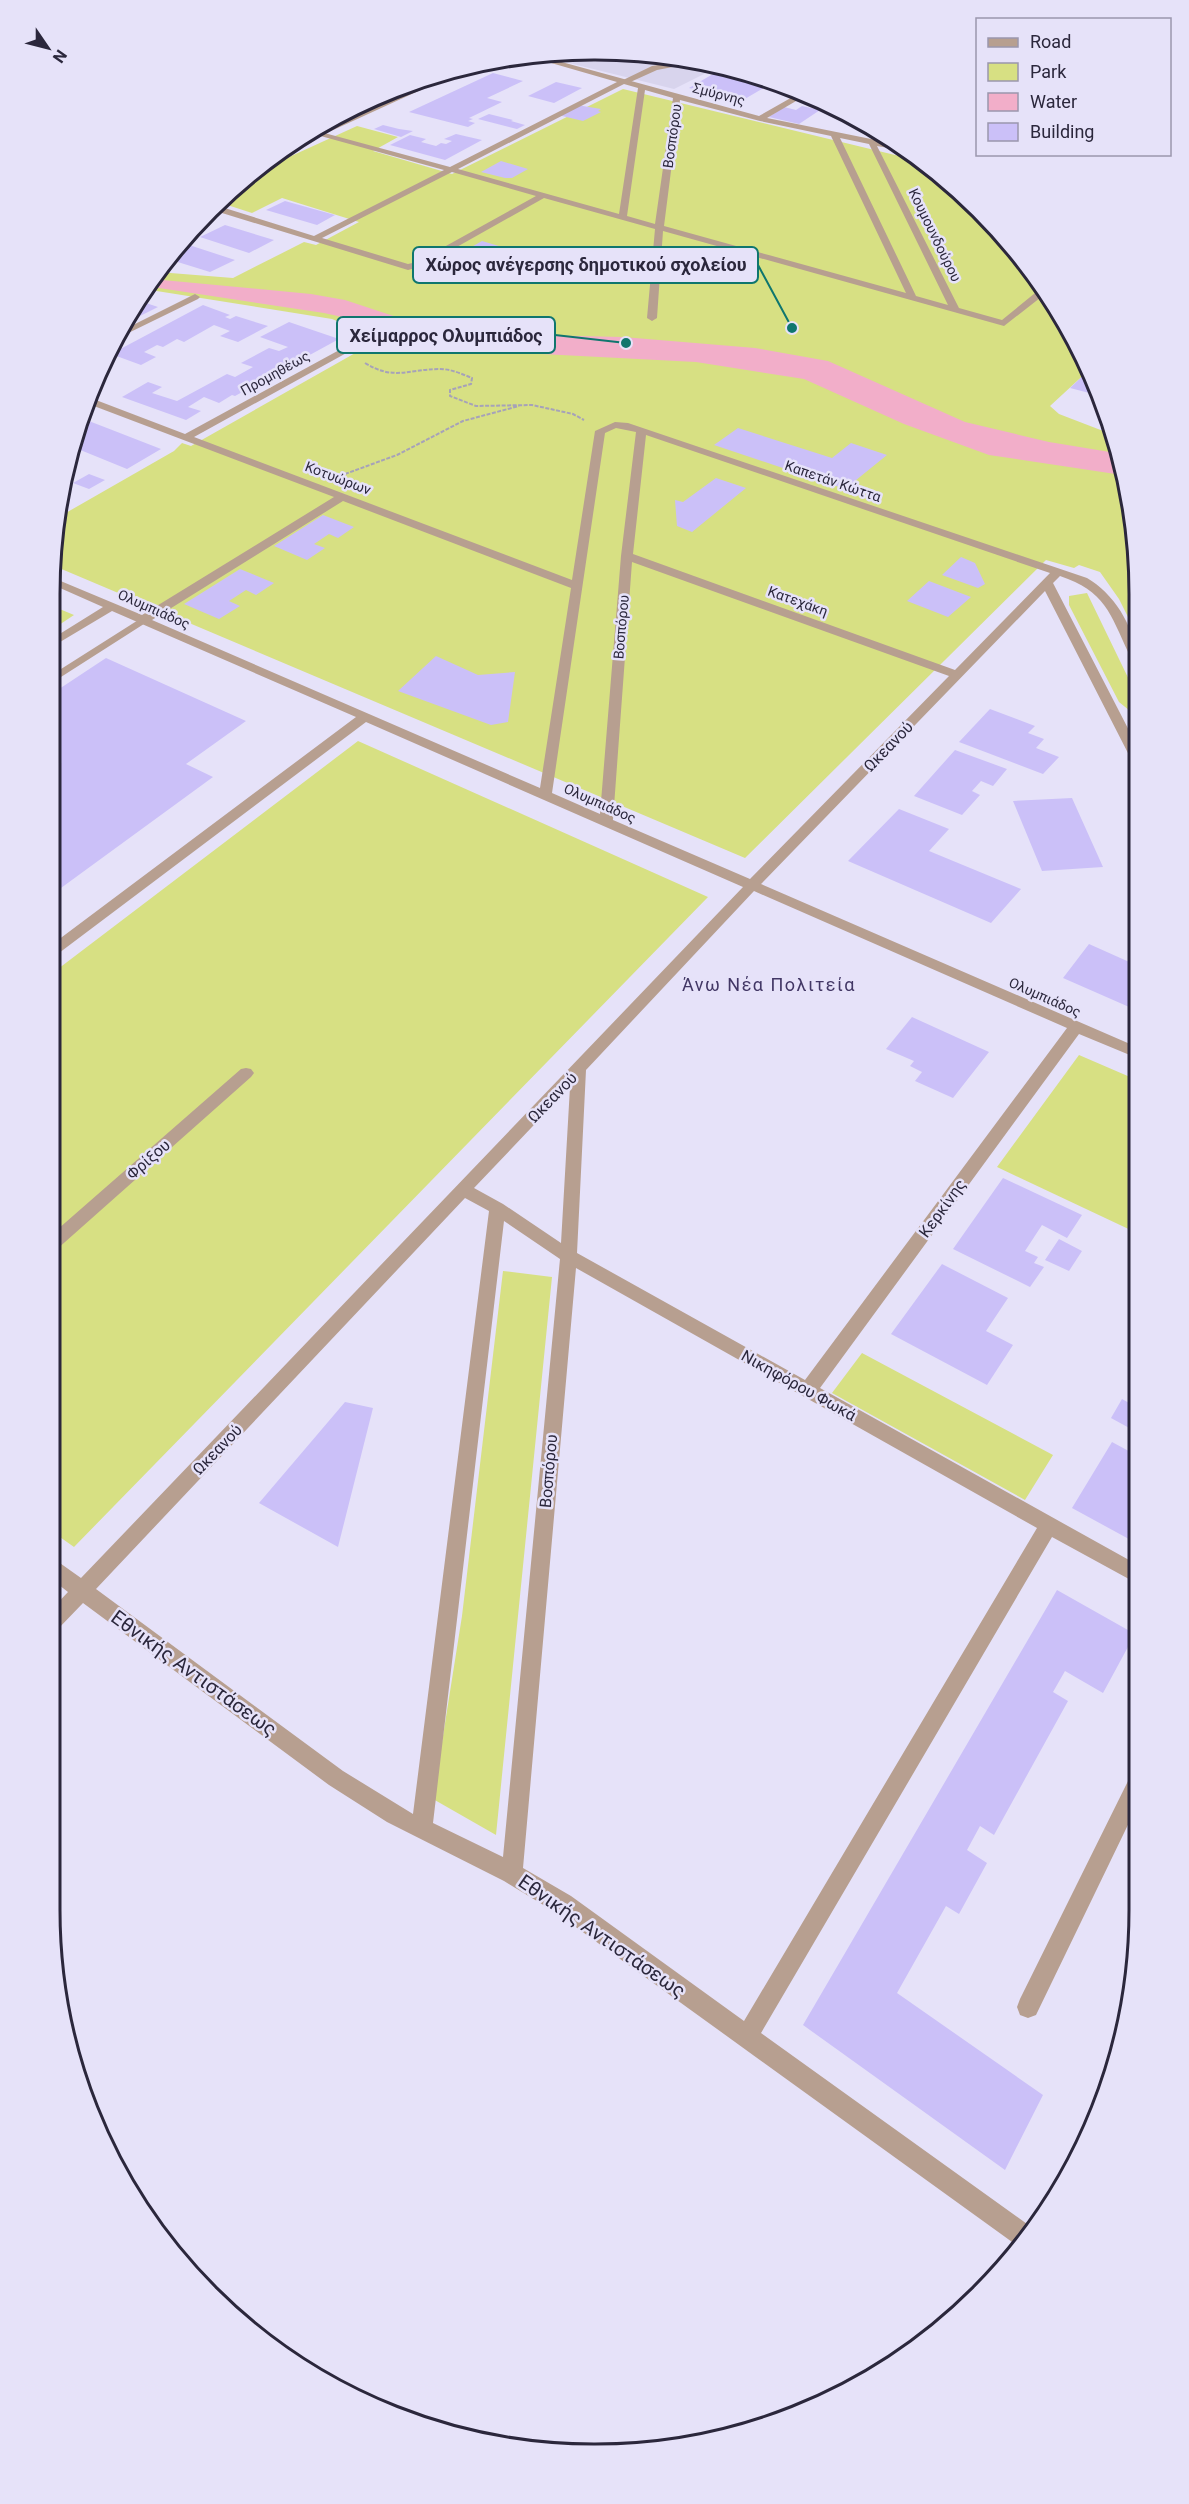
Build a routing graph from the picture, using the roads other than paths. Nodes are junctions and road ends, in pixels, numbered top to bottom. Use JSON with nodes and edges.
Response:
{"nodes":[{"id":1,"x":551,"y":62,"type":"edge"},
{"id":2,"x":669,"y":66,"type":"edge"},
{"id":3,"x":623,"y":82,"type":"junction"},
{"id":4,"x":642,"y":87,"type":"junction"},
{"id":5,"x":677,"y":97,"type":"junction"},
{"id":6,"x":794,"y":99,"type":"edge"},
{"id":7,"x":380,"y":105,"type":"edge"},
{"id":8,"x":352,"y":118,"type":"edge"},
{"id":9,"x":760,"y":119,"type":"junction"},
{"id":10,"x":324,"y":134,"type":"edge"},
{"id":11,"x":834,"y":134,"type":"junction"},
{"id":12,"x":871,"y":141,"type":"junction"},
{"id":13,"x":880,"y":143,"type":"edge"},
{"id":14,"x":449,"y":169,"type":"junction"},
{"id":15,"x":543,"y":195,"type":"junction"},
{"id":16,"x":224,"y":211,"type":"edge"},
{"id":17,"x":623,"y":217,"type":"junction"},
{"id":18,"x":659,"y":228,"type":"junction"},
{"id":19,"x":314,"y":239,"type":"junction"},
{"id":20,"x":1037,"y":296,"type":"edge"},
{"id":21,"x":195,"y":297,"type":"dead end"},
{"id":22,"x":913,"y":299,"type":"junction"},
{"id":23,"x":956,"y":311,"type":"junction"},
{"id":24,"x":652,"y":318,"type":"dead end"},
{"id":25,"x":131,"y":329,"type":"edge"},
{"id":26,"x":371,"y":335,"type":"road end"},
{"id":27,"x":96,"y":403,"type":"edge"},
{"id":28,"x":641,"y":431,"type":"junction"},
{"id":29,"x":187,"y":437,"type":"junction"},
{"id":30,"x":344,"y":496,"type":"junction"},
{"id":31,"x":627,"y":556,"type":"junction"},
{"id":32,"x":1052,"y":578,"type":"junction"},
{"id":33,"x":60,"y":584,"type":"edge"},
{"id":34,"x":577,"y":586,"type":"junction"},
{"id":35,"x":112,"y":606,"type":"junction"},
{"id":36,"x":143,"y":620,"type":"junction"},
{"id":37,"x":60,"y":639,"type":"edge"},
{"id":38,"x":1129,"y":642,"type":"edge"},
{"id":39,"x":60,"y":674,"type":"edge"},
{"id":40,"x":958,"y":675,"type":"junction"},
{"id":41,"x":364,"y":717,"type":"junction"},
{"id":42,"x":1129,"y":742,"type":"edge"},
{"id":43,"x":545,"y":795,"type":"junction"},
{"id":44,"x":606,"y":822,"type":"junction"},
{"id":45,"x":752,"y":885,"type":"junction"},
{"id":46,"x":60,"y":945,"type":"edge"},
{"id":47,"x":1076,"y":1027,"type":"junction"},
{"id":48,"x":1129,"y":1050,"type":"edge"},
{"id":49,"x":578,"y":1069,"type":"junction"},
{"id":50,"x":246,"y":1073,"type":"dead end"},
{"id":51,"x":464,"y":1190,"type":"junction"},
{"id":52,"x":496,"y":1208,"type":"junction"},
{"id":53,"x":60,"y":1236,"type":"edge"},
{"id":54,"x":569,"y":1256,"type":"junction"},
{"id":55,"x":808,"y":1390,"type":"junction"},
{"id":56,"x":1049,"y":1525,"type":"junction"},
{"id":57,"x":1129,"y":1570,"type":"edge"},
{"id":58,"x":60,"y":1574,"type":"edge"},
{"id":59,"x":82,"y":1591,"type":"junction"},
{"id":60,"x":60,"y":1614,"type":"edge"},
{"id":61,"x":1129,"y":1800,"type":"edge"},
{"id":62,"x":422,"y":1829,"type":"junction"},
{"id":63,"x":512,"y":1873,"type":"junction"},
{"id":64,"x":1028,"y":2007,"type":"dead end"},
{"id":65,"x":746,"y":2038,"type":"junction"},
{"id":66,"x":1020,"y":2234,"type":"edge"}],
"edges":[{"from":1,"to":3,"type":"street","name":"Σμύρνης"},
{"from":2,"to":3,"type":"street"},
{"from":3,"to":4,"type":"street","name":"Σμύρνης"},
{"from":3,"to":14,"type":"street"},
{"from":4,"to":5,"type":"street","name":"Σμύρνης"},
{"from":4,"to":17,"type":"street"},
{"from":5,"to":9,"type":"street","name":"Σμύρνης"},
{"from":5,"to":18,"type":"street","name":"Βοσπόρου"},
{"from":6,"to":9,"type":"street"},
{"from":7,"to":8,"type":"street"},
{"from":9,"to":11,"type":"street","name":"Σμύρνης"},
{"from":10,"to":14,"type":"street"},
{"from":11,"to":12,"type":"street","name":"Σμύρνης"},
{"from":11,"to":22,"type":"street"},
{"from":12,"to":13,"type":"street","name":"Σμύρνης"},
{"from":12,"to":23,"type":"street","name":"Κουμουνδούρου"},
{"from":14,"to":15,"type":"street"},
{"from":14,"to":19,"type":"street"},
{"from":15,"to":17,"type":"street"},
{"from":15,"to":19,"type":"street"},
{"from":16,"to":19,"type":"street"},
{"from":17,"to":18,"type":"street"},
{"from":18,"to":22,"type":"street"},
{"from":18,"to":24,"type":"street","name":"Βοσπόρου"},
{"from":20,"to":23,"type":"street"},
{"from":21,"to":25,"type":"street"},
{"from":22,"to":23,"type":"street"},
{"from":26,"to":29,"type":"street","name":"Προμηθέως"},
{"from":27,"to":29,"type":"street","name":"Κοτυώρων"},
{"from":28,"to":31,"type":"street","name":"Βοσπόρου"},
{"from":28,"to":32,"type":"street","name":"Καπετάν Κώττα"},
{"from":28,"to":34,"type":"street","name":"Καπετάν Κώττα"},
{"from":29,"to":30,"type":"street","name":"Κοτυώρων"},
{"from":30,"to":34,"type":"street","name":"Κοτυώρων"},
{"from":30,"to":36,"type":"street"},
{"from":31,"to":40,"type":"street","name":"Κατεχάκη"},
{"from":31,"to":44,"type":"street","name":"Βοσπόρου"},
{"from":32,"to":38,"type":"street"},
{"from":32,"to":40,"type":"street","name":"Ωκεανού"},
{"from":32,"to":42,"type":"street"},
{"from":33,"to":35,"type":"street","name":"Ολυμπιάδος"},
{"from":34,"to":43,"type":"street"},
{"from":35,"to":36,"type":"street","name":"Ολυμπιάδος"},
{"from":35,"to":37,"type":"street"},
{"from":36,"to":39,"type":"street"},
{"from":36,"to":41,"type":"street","name":"Ολυμπιάδος"},
{"from":40,"to":45,"type":"street","name":"Ωκεανού"},
{"from":41,"to":43,"type":"street","name":"Ολυμπιάδος"},
{"from":41,"to":46,"type":"street"},
{"from":43,"to":44,"type":"street","name":"Ολυμπιάδος"},
{"from":44,"to":45,"type":"street","name":"Ολυμπιάδος"},
{"from":45,"to":47,"type":"street","name":"Ολυμπιάδος"},
{"from":45,"to":49,"type":"street","name":"Ωκεανού"},
{"from":47,"to":48,"type":"street","name":"Ολυμπιάδος"},
{"from":47,"to":55,"type":"street","name":"Κερκίνης"},
{"from":49,"to":51,"type":"street","name":"Ωκεανού"},
{"from":49,"to":54,"type":"street","name":"Βοσπόρου"},
{"from":50,"to":53,"type":"street","name":"Φρίξου"},
{"from":51,"to":52,"type":"street","name":"Νικηφόρου Φωκά"},
{"from":51,"to":59,"type":"street","name":"Ωκεανού"},
{"from":52,"to":54,"type":"street","name":"Νικηφόρου Φωκά"},
{"from":52,"to":62,"type":"street"},
{"from":54,"to":55,"type":"street","name":"Νικηφόρου Φωκά"},
{"from":54,"to":63,"type":"street","name":"Βοσπόρου"},
{"from":55,"to":56,"type":"street","name":"Νικηφόρου Φωκά"},
{"from":56,"to":57,"type":"street","name":"Νικηφόρου Φωκά"},
{"from":56,"to":65,"type":"street"},
{"from":58,"to":59,"type":"street","name":"Εθνικής Αντιστάσεως"},
{"from":59,"to":60,"type":"street","name":"Ωκεανού"},
{"from":59,"to":62,"type":"street","name":"Εθνικής Αντιστάσεως"},
{"from":61,"to":64,"type":"street"},
{"from":62,"to":63,"type":"street","name":"Εθνικής Αντιστάσεως"},
{"from":63,"to":65,"type":"street","name":"Εθνικής Αντιστάσεως"},
{"from":65,"to":66,"type":"street","name":"Εθνικής Αντιστάσεως"}]}
